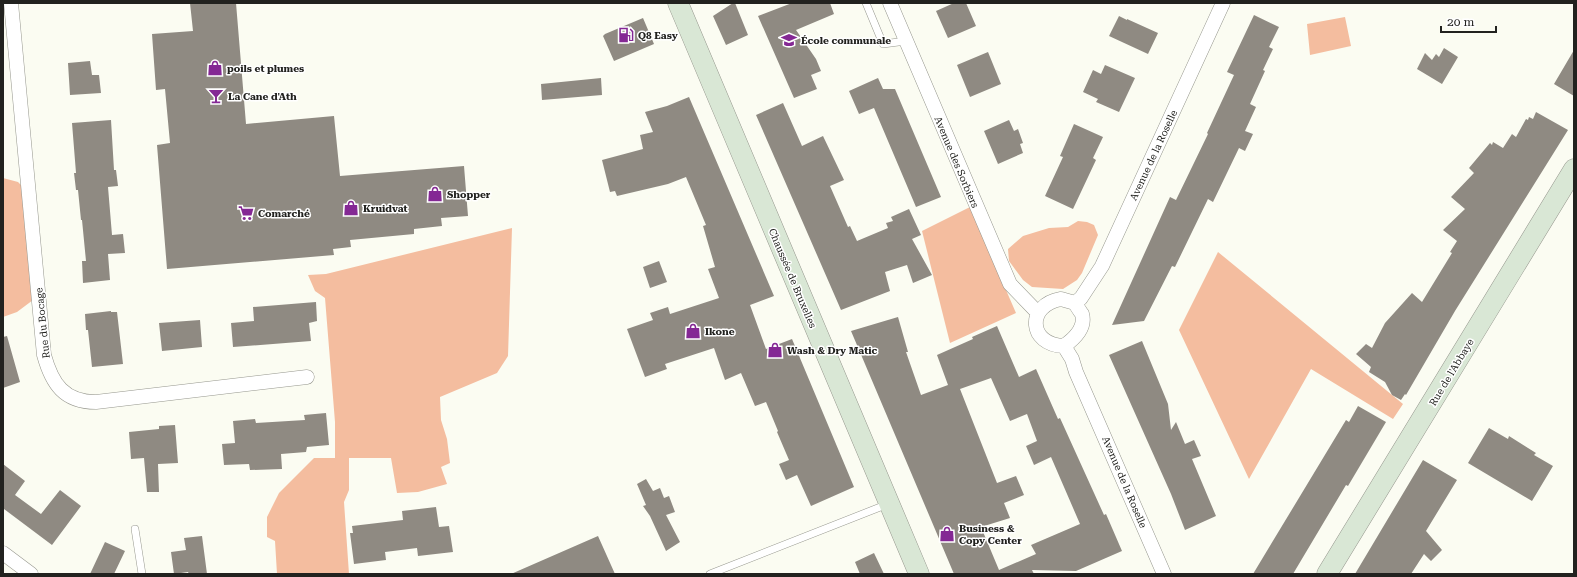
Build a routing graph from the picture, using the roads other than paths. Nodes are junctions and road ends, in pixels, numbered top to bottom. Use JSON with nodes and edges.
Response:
{"nodes":[{"id":1,"x":11,"y":3,"type":"edge"},
{"id":2,"x":678,"y":3,"type":"edge"},
{"id":3,"x":866,"y":3,"type":"edge"},
{"id":4,"x":890,"y":3,"type":"edge"},
{"id":5,"x":1223,"y":3,"type":"edge"},
{"id":6,"x":906,"y":41,"type":"junction"},
{"id":7,"x":9,"y":55,"type":"edge"},
{"id":8,"x":1574,"y":169,"type":"edge"},
{"id":9,"x":1075,"y":303,"type":"junction"},
{"id":10,"x":1038,"y":313,"type":"junction"},
{"id":11,"x":1064,"y":346,"type":"junction"},
{"id":12,"x":307,"y":377,"type":"dead end"},
{"id":13,"x":890,"y":503,"type":"junction"},
{"id":14,"x":135,"y":529,"type":"dead end"},
{"id":15,"x":3,"y":553,"type":"edge"},
{"id":16,"x":31,"y":574,"type":"edge"},
{"id":17,"x":142,"y":574,"type":"edge"},
{"id":18,"x":710,"y":574,"type":"edge"},
{"id":19,"x":919,"y":574,"type":"edge"},
{"id":20,"x":1164,"y":574,"type":"edge"},
{"id":21,"x":1327,"y":574,"type":"edge"}],
"edges":[{"from":1,"to":7,"type":"street","name":"Rue du Bocage"},
{"from":2,"to":13,"type":"street","name":"Chaussée de Bruxelles"},
{"from":3,"to":6,"type":"lane"},
{"from":4,"to":6,"type":"street","name":"Avenue des Sorbiers"},
{"from":5,"to":9,"type":"street","name":"Avenue de la Roselle"},
{"from":6,"to":10,"type":"street","name":"Avenue des Sorbiers"},
{"from":7,"to":12,"type":"street","name":"Rue du Bocage"},
{"from":8,"to":21,"type":"street","name":"Rue de l'Abbaye"},
{"from":9,"to":10,"type":"street"},
{"from":9,"to":11,"type":"street"},
{"from":10,"to":11,"type":"street"},
{"from":11,"to":20,"type":"street","name":"Avenue de la Roselle"},
{"from":13,"to":18,"type":"lane"},
{"from":13,"to":19,"type":"street","name":"Chaussée de Bruxelles"},
{"from":14,"to":17,"type":"lane"},
{"from":15,"to":16,"type":"street"}]}
